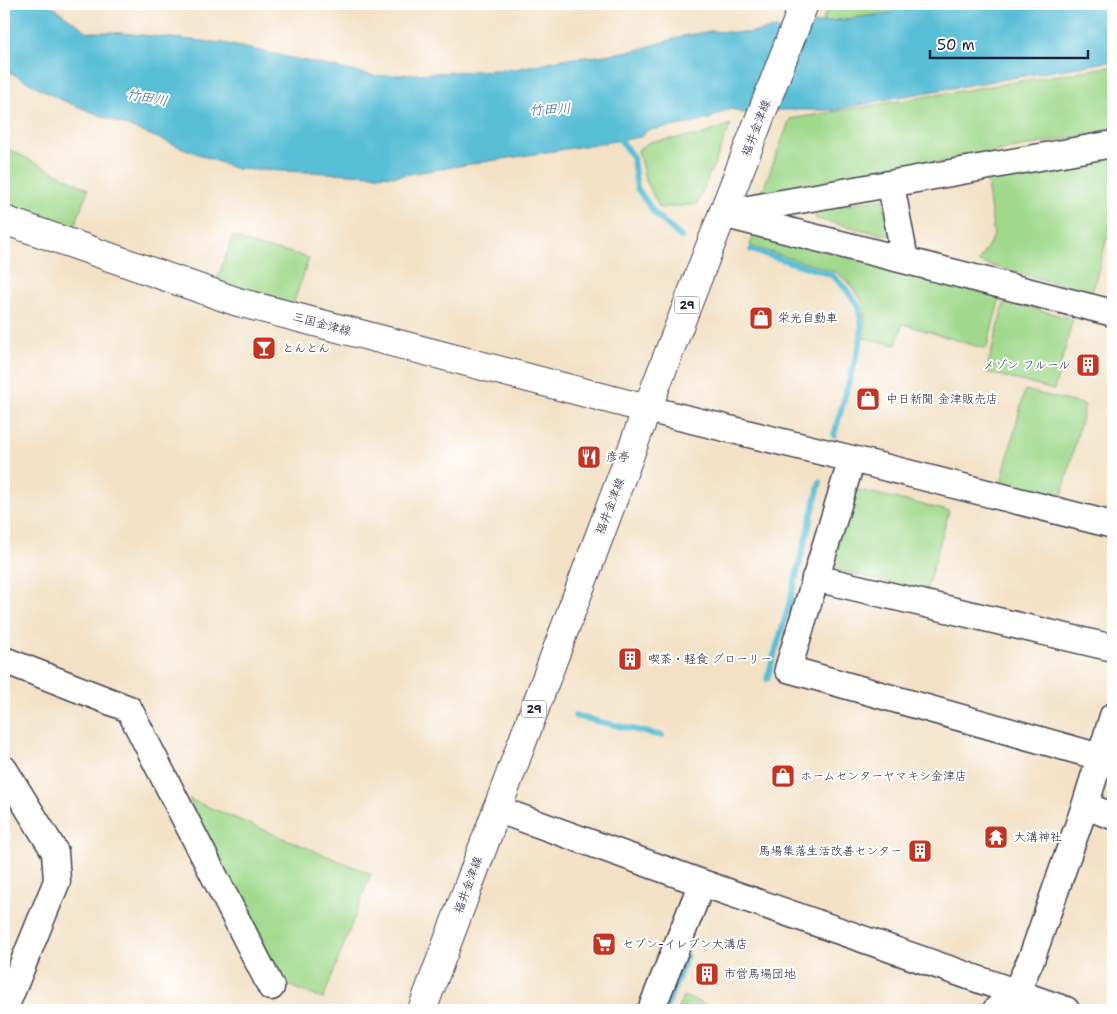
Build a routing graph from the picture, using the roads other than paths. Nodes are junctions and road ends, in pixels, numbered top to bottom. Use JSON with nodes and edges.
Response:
{"nodes":[{"id":1,"x":804,"y":4,"type":"edge"},
{"id":2,"x":1113,"y":144,"type":"edge"},
{"id":3,"x":890,"y":185,"type":"junction"},
{"id":4,"x":725,"y":208,"type":"junction"},
{"id":5,"x":4,"y":220,"type":"edge"},
{"id":6,"x":905,"y":260,"type":"junction"},
{"id":7,"x":1113,"y":313,"type":"edge"},
{"id":8,"x":647,"y":409,"type":"junction"},
{"id":9,"x":852,"y":459,"type":"junction"},
{"id":10,"x":1113,"y":525,"type":"edge"},
{"id":11,"x":815,"y":578,"type":"junction"},
{"id":12,"x":1113,"y":648,"type":"edge"},
{"id":13,"x":4,"y":660,"type":"edge"},
{"id":14,"x":1113,"y":716,"type":"edge"},
{"id":15,"x":1100,"y":757,"type":"junction"},
{"id":16,"x":4,"y":768,"type":"edge"},
{"id":17,"x":1085,"y":806,"type":"junction"},
{"id":18,"x":496,"y":809,"type":"junction"},
{"id":19,"x":1113,"y":816,"type":"edge"},
{"id":20,"x":702,"y":883,"type":"junction"},
{"id":21,"x":271,"y":987,"type":"dead end"},
{"id":22,"x":1016,"y":992,"type":"junction"},
{"id":23,"x":4,"y":1010,"type":"edge"},
{"id":24,"x":422,"y":1010,"type":"edge"},
{"id":25,"x":651,"y":1010,"type":"edge"},
{"id":26,"x":996,"y":1010,"type":"edge"},
{"id":27,"x":1066,"y":1010,"type":"edge"}],
"edges":[{"from":1,"to":4,"type":"main road","name":"福井金津線","number":"29"},
{"from":2,"to":3,"type":"street"},
{"from":3,"to":4,"type":"street"},
{"from":3,"to":6,"type":"street"},
{"from":4,"to":6,"type":"street"},
{"from":4,"to":8,"type":"main road","name":"福井金津線","number":"29"},
{"from":5,"to":8,"type":"main road","name":"三国金津線"},
{"from":6,"to":7,"type":"street"},
{"from":8,"to":9,"type":"street"},
{"from":8,"to":18,"type":"main road","name":"福井金津線","number":"29"},
{"from":9,"to":10,"type":"street"},
{"from":9,"to":11,"type":"street"},
{"from":11,"to":12,"type":"street"},
{"from":11,"to":15,"type":"street"},
{"from":13,"to":21,"type":"street"},
{"from":14,"to":15,"type":"street"},
{"from":15,"to":17,"type":"street"},
{"from":16,"to":23,"type":"street"},
{"from":17,"to":19,"type":"street"},
{"from":17,"to":22,"type":"street"},
{"from":18,"to":20,"type":"street"},
{"from":18,"to":24,"type":"main road","name":"福井金津線","number":"29"},
{"from":20,"to":22,"type":"street"},
{"from":20,"to":25,"type":"street"},
{"from":22,"to":26,"type":"street"},
{"from":22,"to":27,"type":"street"}]}
